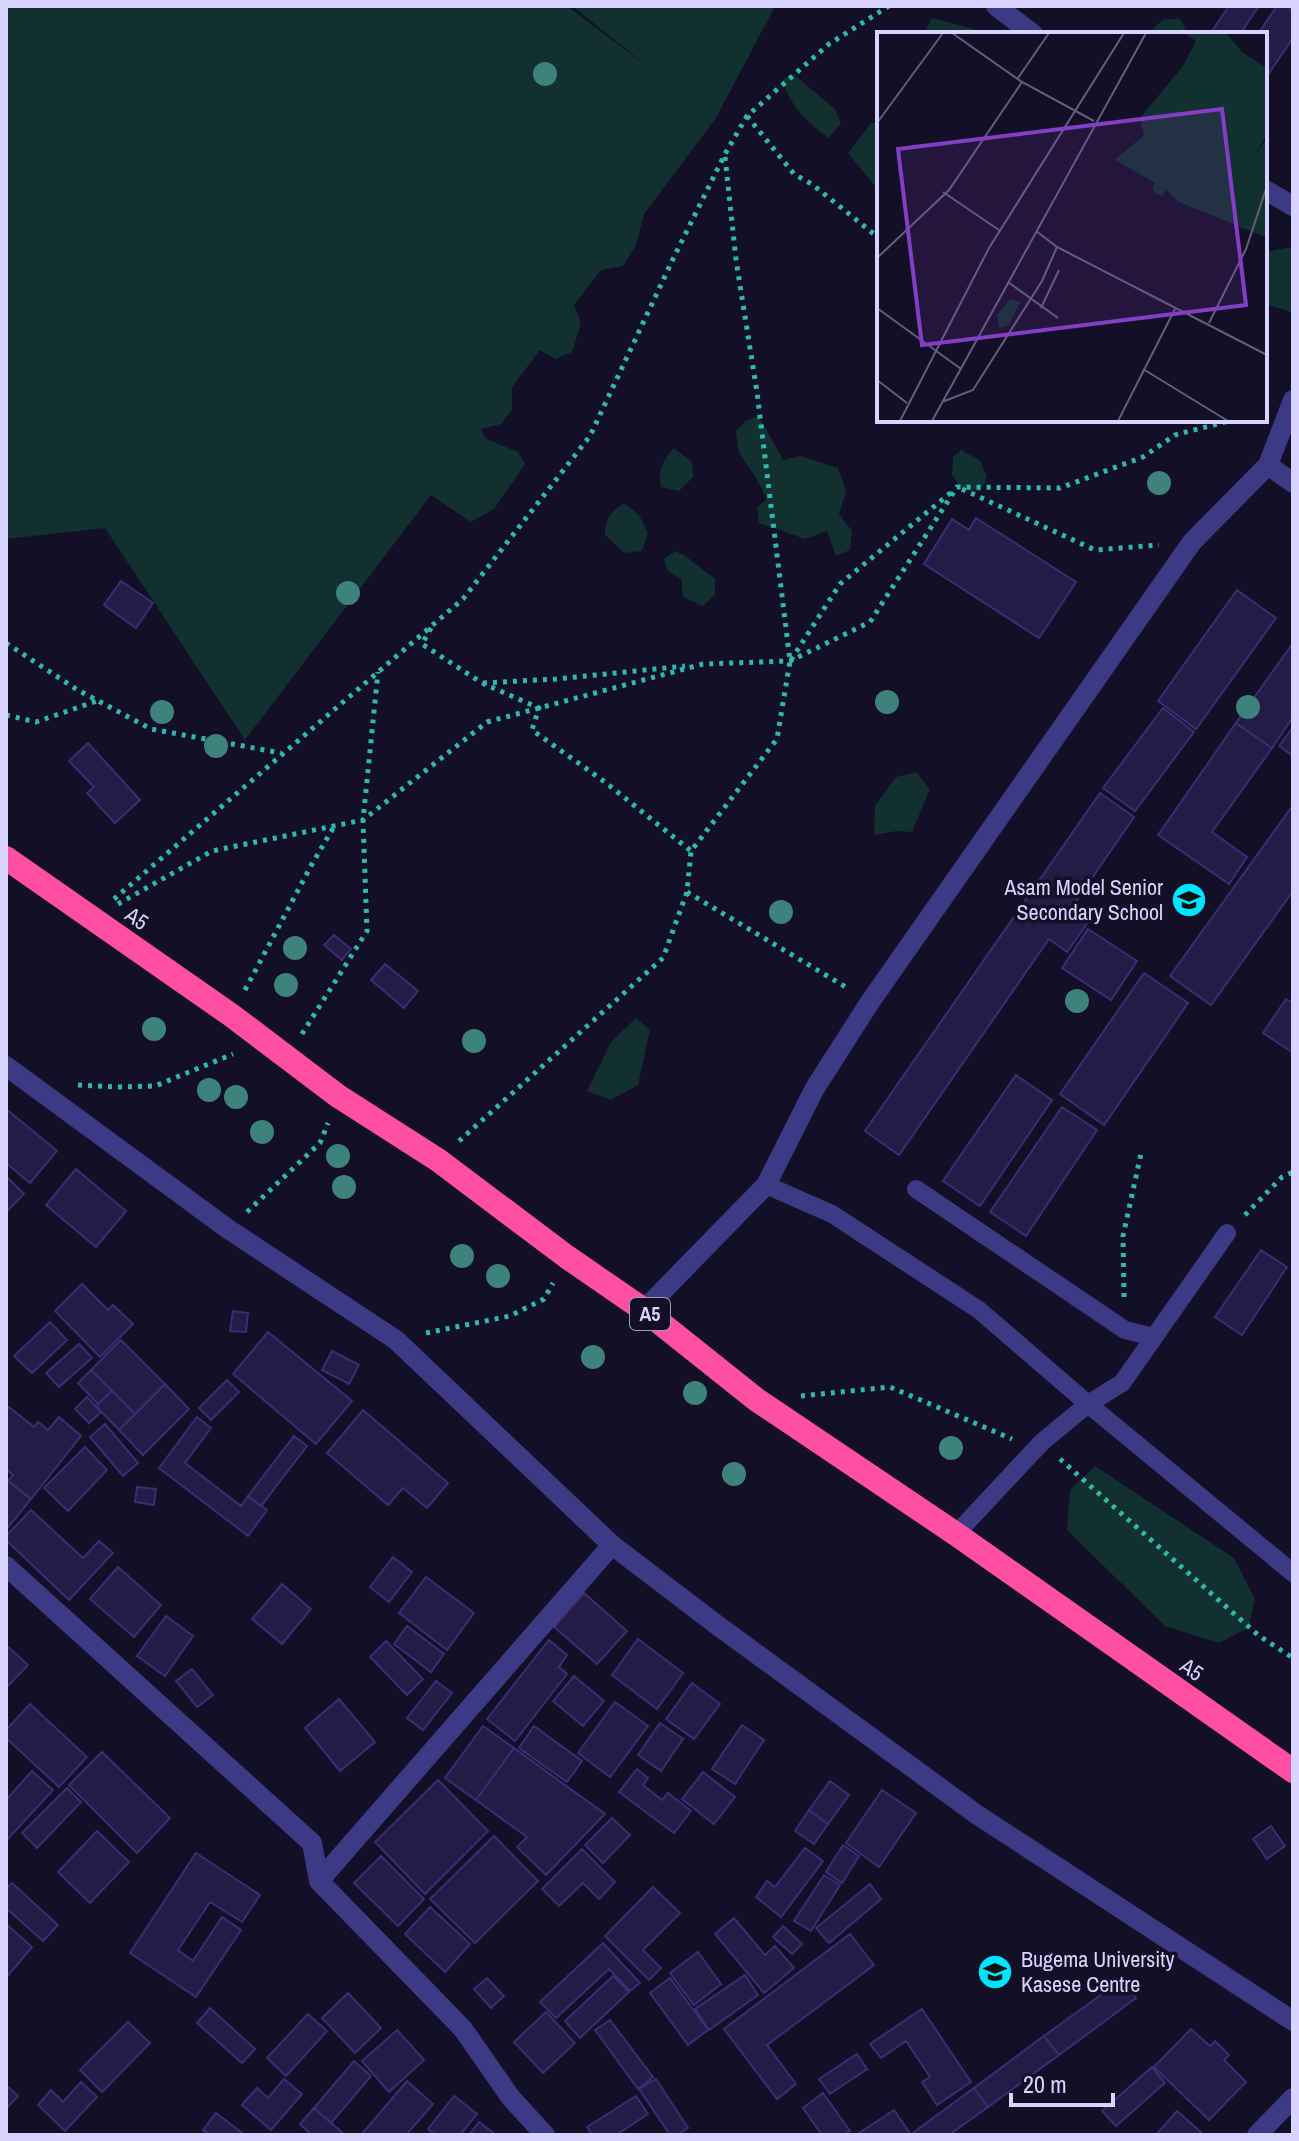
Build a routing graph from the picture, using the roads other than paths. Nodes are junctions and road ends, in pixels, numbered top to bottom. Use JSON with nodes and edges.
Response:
{"nodes":[{"id":1,"x":996,"y":6,"type":"edge"},
{"id":2,"x":1030,"y":32,"type":"edge"},
{"id":3,"x":1267,"y":191,"type":"edge"},
{"id":4,"x":1293,"y":206,"type":"edge"},
{"id":5,"x":1293,"y":400,"type":"edge"},
{"id":6,"x":1268,"y":465,"type":"junction"},
{"id":7,"x":1293,"y":483,"type":"edge"},
{"id":8,"x":6,"y":858,"type":"edge"},
{"id":9,"x":6,"y":1066,"type":"edge"},
{"id":10,"x":766,"y":1185,"type":"junction"},
{"id":11,"x":916,"y":1189,"type":"dead end"},
{"id":12,"x":1227,"y":1233,"type":"road end"},
{"id":13,"x":644,"y":1310,"type":"junction"},
{"id":14,"x":1154,"y":1337,"type":"junction"},
{"id":15,"x":1088,"y":1404,"type":"junction"},
{"id":16,"x":956,"y":1534,"type":"junction"},
{"id":17,"x":612,"y":1545,"type":"junction"},
{"id":18,"x":6,"y":1566,"type":"edge"},
{"id":19,"x":1293,"y":1573,"type":"edge"},
{"id":20,"x":1293,"y":1771,"type":"edge"},
{"id":21,"x":319,"y":1881,"type":"junction"},
{"id":22,"x":1293,"y":2021,"type":"edge"},
{"id":23,"x":1293,"y":2098,"type":"edge"},
{"id":24,"x":545,"y":2135,"type":"edge"},
{"id":25,"x":1257,"y":2135,"type":"edge"}],
"edges":[{"from":1,"to":2,"type":"street"},
{"from":3,"to":4,"type":"street"},
{"from":5,"to":6,"type":"street"},
{"from":6,"to":7,"type":"street"},
{"from":6,"to":10,"type":"street"},
{"from":8,"to":13,"type":"highway","name":"A5","number":"A5"},
{"from":9,"to":17,"type":"street"},
{"from":10,"to":13,"type":"street"},
{"from":10,"to":15,"type":"lane"},
{"from":11,"to":14,"type":"lane"},
{"from":12,"to":14,"type":"lane"},
{"from":13,"to":16,"type":"highway","name":"A5","number":"A5"},
{"from":14,"to":15,"type":"lane"},
{"from":15,"to":16,"type":"lane"},
{"from":15,"to":19,"type":"lane"},
{"from":16,"to":20,"type":"highway","name":"A5","number":"A5"},
{"from":17,"to":21,"type":"street"},
{"from":17,"to":22,"type":"street"},
{"from":18,"to":21,"type":"street"},
{"from":21,"to":24,"type":"street"},
{"from":23,"to":25,"type":"street"}]}
